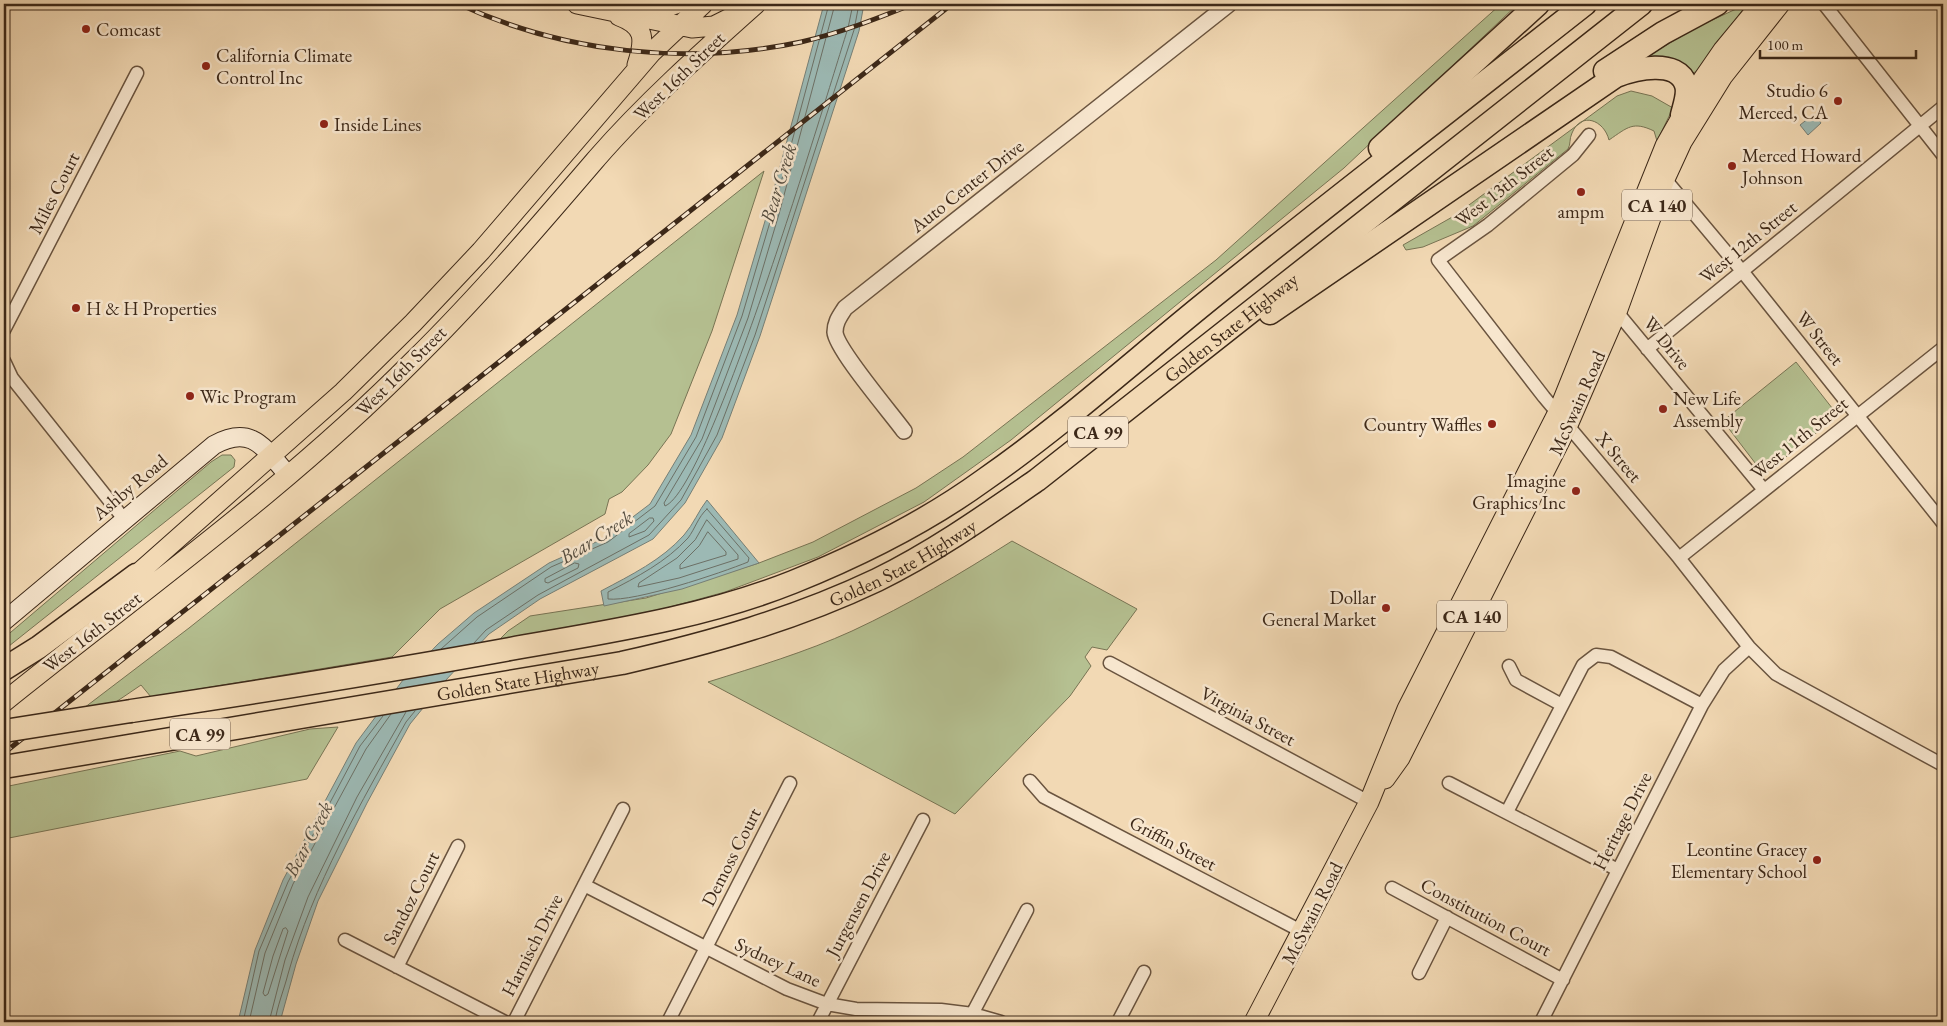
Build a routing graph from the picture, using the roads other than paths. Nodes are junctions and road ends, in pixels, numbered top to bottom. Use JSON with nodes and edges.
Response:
{"nodes":[{"id":1,"x":577,"y":4,"type":"edge"},
{"id":2,"x":676,"y":4,"type":"edge"},
{"id":3,"x":703,"y":4,"type":"edge"},
{"id":4,"x":752,"y":4,"type":"edge"},
{"id":5,"x":756,"y":4,"type":"edge"},
{"id":6,"x":1229,"y":4,"type":"edge"},
{"id":7,"x":1538,"y":4,"type":"edge"},
{"id":8,"x":1585,"y":4,"type":"edge"},
{"id":9,"x":1641,"y":4,"type":"edge"},
{"id":10,"x":1717,"y":4,"type":"edge"},
{"id":11,"x":1761,"y":4,"type":"edge"},
{"id":12,"x":1780,"y":4,"type":"edge"},
{"id":13,"x":1824,"y":4,"type":"edge"},
{"id":14,"x":599,"y":8,"type":"junction"},
{"id":15,"x":640,"y":16,"type":"junction"},
{"id":16,"x":684,"y":26,"type":"junction"},
{"id":17,"x":634,"y":71,"type":"junction"},
{"id":18,"x":137,"y":73,"type":"dead end"},
{"id":19,"x":1943,"y":107,"type":"edge"},
{"id":20,"x":1682,"y":116,"type":"junction"},
{"id":21,"x":1920,"y":126,"type":"junction"},
{"id":22,"x":1589,"y":135,"type":"dead end"},
{"id":23,"x":1943,"y":155,"type":"edge"},
{"id":24,"x":597,"y":158,"type":"junction"},
{"id":25,"x":1666,"y":180,"type":"junction"},
{"id":26,"x":1420,"y":209,"type":"junction"},
{"id":27,"x":1631,"y":228,"type":"junction"},
{"id":28,"x":1438,"y":260,"type":"joint"},
{"id":29,"x":1742,"y":271,"type":"junction"},
{"id":30,"x":1631,"y":275,"type":"junction"},
{"id":31,"x":1200,"y":307,"type":"junction"},
{"id":32,"x":1617,"y":312,"type":"junction"},
{"id":33,"x":4,"y":330,"type":"edge"},
{"id":34,"x":1943,"y":348,"type":"edge"},
{"id":35,"x":1647,"y":349,"type":"junction"},
{"id":36,"x":4,"y":361,"type":"edge"},
{"id":37,"x":1155,"y":386,"type":"junction"},
{"id":38,"x":1858,"y":415,"type":"junction"},
{"id":39,"x":1563,"y":419,"type":"junction"},
{"id":40,"x":904,"y":431,"type":"dead end"},
{"id":41,"x":271,"y":456,"type":"junction"},
{"id":42,"x":288,"y":475,"type":"junction"},
{"id":43,"x":1764,"y":490,"type":"junction"},
{"id":44,"x":124,"y":519,"type":"junction"},
{"id":45,"x":1943,"y":523,"type":"edge"},
{"id":46,"x":1679,"y":558,"type":"junction"},
{"id":47,"x":136,"y":575,"type":"junction"},
{"id":48,"x":4,"y":621,"type":"edge"},
{"id":49,"x":1749,"y":647,"type":"junction"},
{"id":50,"x":1110,"y":663,"type":"dead end"},
{"id":51,"x":1509,"y":666,"type":"dead end"},
{"id":52,"x":4,"y":669,"type":"edge"},
{"id":53,"x":6,"y":700,"type":"edge"},
{"id":54,"x":1562,"y":705,"type":"junction"},
{"id":55,"x":1702,"y":705,"type":"junction"},
{"id":56,"x":4,"y":731,"type":"edge"},
{"id":57,"x":1943,"y":765,"type":"edge"},
{"id":58,"x":4,"y":767,"type":"edge"},
{"id":59,"x":1030,"y":781,"type":"dead end"},
{"id":60,"x":790,"y":783,"type":"dead end"},
{"id":61,"x":1448,"y":783,"type":"dead end"},
{"id":62,"x":1369,"y":802,"type":"junction"},
{"id":63,"x":623,"y":809,"type":"dead end"},
{"id":64,"x":1507,"y":812,"type":"junction"},
{"id":65,"x":923,"y":820,"type":"dead end"},
{"id":66,"x":458,"y":846,"type":"dead end"},
{"id":67,"x":1618,"y":870,"type":"junction"},
{"id":68,"x":584,"y":886,"type":"junction"},
{"id":69,"x":1392,"y":888,"type":"dead end"},
{"id":70,"x":1027,"y":910,"type":"dead end"},
{"id":71,"x":1447,"y":917,"type":"junction"},
{"id":72,"x":1303,"y":932,"type":"junction"},
{"id":73,"x":345,"y":940,"type":"dead end"},
{"id":74,"x":706,"y":948,"type":"junction"},
{"id":75,"x":397,"y":967,"type":"junction"},
{"id":76,"x":1144,"y":972,"type":"dead end"},
{"id":77,"x":1419,"y":972,"type":"dead end"},
{"id":78,"x":1563,"y":980,"type":"junction"},
{"id":79,"x":827,"y":1004,"type":"junction"},
{"id":80,"x":971,"y":1018,"type":"edge"},
{"id":81,"x":505,"y":1022,"type":"edge"},
{"id":82,"x":514,"y":1022,"type":"edge"},
{"id":83,"x":668,"y":1022,"type":"edge"},
{"id":84,"x":818,"y":1022,"type":"edge"},
{"id":85,"x":1002,"y":1022,"type":"edge"},
{"id":86,"x":1118,"y":1022,"type":"edge"},
{"id":87,"x":1254,"y":1022,"type":"edge"},
{"id":88,"x":1541,"y":1022,"type":"edge"}],
"edges":[{"from":1,"to":14,"type":"main road"},
{"from":2,"to":15,"type":"main road"},
{"from":3,"to":16,"type":"main road","name":"West 16th Street"},
{"from":4,"to":16,"type":"main road"},
{"from":5,"to":24,"type":"main road","name":"West 16th Street"},
{"from":6,"to":40,"type":"street","name":"Auto Center Drive"},
{"from":7,"to":31,"type":"highway"},
{"from":8,"to":31,"type":"highway","name":"Golden State Highway","number":"CA 99"},
{"from":9,"to":37,"type":"highway","name":"Golden State Highway","number":"CA 99"},
{"from":10,"to":26,"type":"highway"},
{"from":11,"to":20,"type":"main road","name":"McSwain Road","number":"CA 140"},
{"from":12,"to":25,"type":"main road","name":"McSwain Road","number":"CA 140"},
{"from":13,"to":21,"type":"street"},
{"from":14,"to":15,"type":"main road"},
{"from":14,"to":17,"type":"main road"},
{"from":15,"to":16,"type":"main road"},
{"from":16,"to":17,"type":"main road","name":"West 16th Street"},
{"from":16,"to":24,"type":"main road"},
{"from":17,"to":41,"type":"main road","name":"West 16th Street"},
{"from":18,"to":33,"type":"street","name":"Miles Court"},
{"from":19,"to":21,"type":"street","name":"West 12th Street"},
{"from":20,"to":26,"type":"highway"},
{"from":20,"to":27,"type":"main road","name":"McSwain Road","number":"CA 140"},
{"from":21,"to":23,"type":"street"},
{"from":21,"to":29,"type":"street","name":"West 12th Street"},
{"from":22,"to":28,"type":"street","name":"West 13th Street"},
{"from":24,"to":42,"type":"main road","name":"West 16th Street"},
{"from":25,"to":29,"type":"street","name":"W Street"},
{"from":25,"to":30,"type":"main road","name":"McSwain Road","number":"CA 140"},
{"from":26,"to":37,"type":"highway"},
{"from":27,"to":30,"type":"main road"},
{"from":27,"to":39,"type":"main road","name":"McSwain Road","number":"CA 140"},
{"from":28,"to":39,"type":"street","name":"X Street"},
{"from":29,"to":35,"type":"street","name":"West 12th Street"},
{"from":29,"to":38,"type":"street","name":"W Street"},
{"from":30,"to":32,"type":"main road","name":"McSwain Road","number":"CA 140"},
{"from":31,"to":56,"type":"highway","name":"Golden State Highway","number":"CA 99","bridge":true},
{"from":32,"to":35,"type":"street","name":"W Drive"},
{"from":32,"to":39,"type":"main road","name":"McSwain Road","number":"CA 140"},
{"from":34,"to":38,"type":"street","name":"West 11th Street"},
{"from":35,"to":43,"type":"street","name":"W Drive"},
{"from":36,"to":44,"type":"street"},
{"from":37,"to":58,"type":"highway","name":"Golden State Highway","number":"CA 99"},
{"from":38,"to":43,"type":"street","name":"West 11th Street"},
{"from":38,"to":45,"type":"street","name":"W Street"},
{"from":39,"to":46,"type":"street","name":"X Street"},
{"from":39,"to":62,"type":"main road","name":"McSwain Road","number":"CA 140"},
{"from":41,"to":42,"type":"main road","name":"Ashby Road"},
{"from":41,"to":44,"type":"main road","name":"Ashby Road"},
{"from":41,"to":47,"type":"main road","name":"West 16th Street"},
{"from":42,"to":53,"type":"main road","name":"West 16th Street"},
{"from":43,"to":46,"type":"street","name":"West 11th Street"},
{"from":44,"to":48,"type":"main road","name":"Ashby Road"},
{"from":46,"to":49,"type":"street","name":"X Street"},
{"from":47,"to":52,"type":"highway"},
{"from":47,"to":53,"type":"main road","name":"West 16th Street"},
{"from":49,"to":55,"type":"street","name":"Heritage Drive"},
{"from":49,"to":57,"type":"street","name":"X Street"},
{"from":50,"to":62,"type":"street","name":"Virginia Street"},
{"from":51,"to":54,"type":"street"},
{"from":54,"to":55,"type":"street"},
{"from":54,"to":64,"type":"street"},
{"from":55,"to":67,"type":"street","name":"Heritage Drive"},
{"from":59,"to":72,"type":"street","name":"Griffin Street"},
{"from":60,"to":74,"type":"street","name":"Demoss Court"},
{"from":61,"to":64,"type":"street"},
{"from":62,"to":72,"type":"main road","name":"McSwain Road","number":"CA 140"},
{"from":63,"to":68,"type":"street","name":"Harnisch Drive"},
{"from":64,"to":67,"type":"street"},
{"from":65,"to":79,"type":"street","name":"Jurgensen Drive"},
{"from":66,"to":75,"type":"street","name":"Sandoz Court"},
{"from":67,"to":78,"type":"street","name":"Heritage Drive"},
{"from":68,"to":74,"type":"street","name":"Sydney Lane"},
{"from":68,"to":82,"type":"street","name":"Harnisch Drive"},
{"from":69,"to":71,"type":"street","name":"Constitution Court"},
{"from":70,"to":80,"type":"street"},
{"from":71,"to":77,"type":"street"},
{"from":71,"to":78,"type":"street","name":"Constitution Court"},
{"from":72,"to":87,"type":"main road","name":"McSwain Road","number":"CA 140"},
{"from":73,"to":75,"type":"street"},
{"from":74,"to":79,"type":"street","name":"Sydney Lane"},
{"from":74,"to":83,"type":"street","name":"Demoss Court"},
{"from":75,"to":81,"type":"street"},
{"from":76,"to":86,"type":"street"},
{"from":78,"to":88,"type":"street","name":"Heritage Drive"},
{"from":79,"to":80,"type":"street","name":"Sydney Lane"},
{"from":79,"to":84,"type":"street","name":"Jurgensen Drive"},
{"from":80,"to":85,"type":"street","name":"Sydney Lane"}]}
